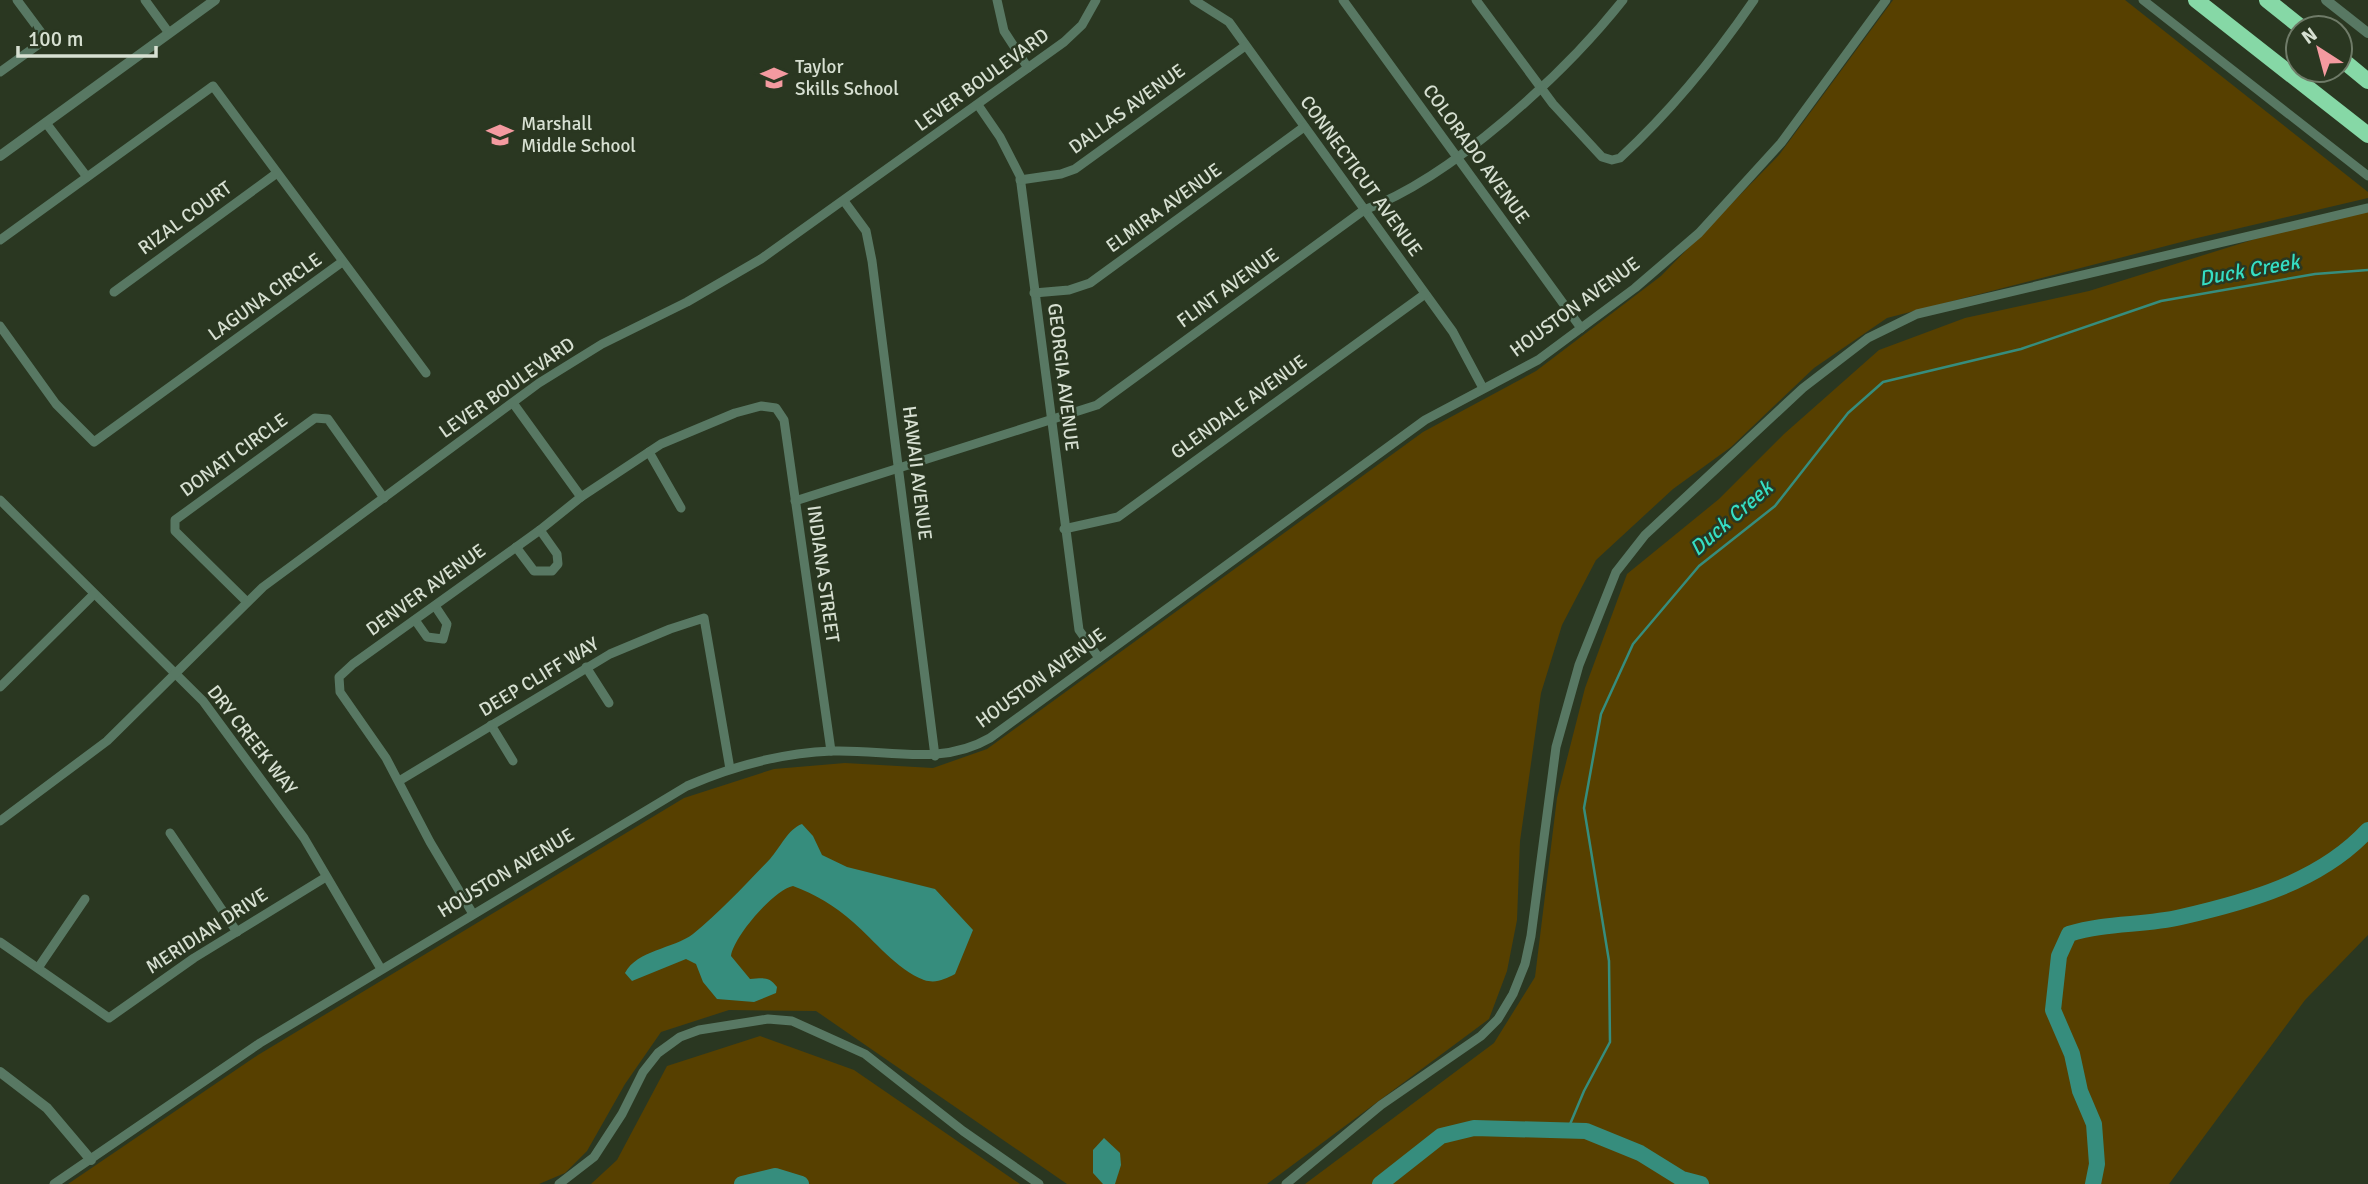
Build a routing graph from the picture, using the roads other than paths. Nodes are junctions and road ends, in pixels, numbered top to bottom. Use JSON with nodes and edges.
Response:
{"nodes":[{"id":1,"x":17,"y":0,"type":"edge"},
{"id":2,"x":145,"y":0,"type":"edge"},
{"id":3,"x":215,"y":0,"type":"edge"},
{"id":4,"x":996,"y":0,"type":"edge"},
{"id":5,"x":1096,"y":0,"type":"edge"},
{"id":6,"x":1194,"y":0,"type":"edge"},
{"id":7,"x":1343,"y":0,"type":"edge"},
{"id":8,"x":1623,"y":0,"type":"edge"},
{"id":9,"x":1754,"y":0,"type":"edge"},
{"id":10,"x":1886,"y":0,"type":"edge"},
{"id":11,"x":2143,"y":0,"type":"edge"},
{"id":12,"x":2196,"y":0,"type":"edge"},
{"id":13,"x":2267,"y":0,"type":"edge"},
{"id":14,"x":2326,"y":0,"type":"edge"},
{"id":15,"x":1478,"y":1,"type":"edge"},
{"id":16,"x":2284,"y":14,"type":"edge"},
{"id":17,"x":169,"y":33,"type":"junction"},
{"id":18,"x":2368,"y":33,"type":"edge"},
{"id":19,"x":1245,"y":46,"type":"junction"},
{"id":20,"x":1028,"y":68,"type":"junction"},
{"id":21,"x":2354,"y":70,"type":"edge"},
{"id":22,"x":0,"y":72,"type":"edge"},
{"id":23,"x":2368,"y":81,"type":"edge"},
{"id":24,"x":1541,"y":88,"type":"junction"},
{"id":25,"x":978,"y":105,"type":"junction"},
{"id":26,"x":46,"y":123,"type":"junction"},
{"id":27,"x":1304,"y":127,"type":"junction"},
{"id":28,"x":2368,"y":135,"type":"edge"},
{"id":29,"x":0,"y":156,"type":"edge"},
{"id":30,"x":1456,"y":156,"type":"junction"},
{"id":31,"x":277,"y":173,"type":"junction"},
{"id":32,"x":2368,"y":176,"type":"edge"},
{"id":33,"x":87,"y":177,"type":"junction"},
{"id":34,"x":1020,"y":180,"type":"junction"},
{"id":35,"x":844,"y":201,"type":"junction"},
{"id":36,"x":2368,"y":208,"type":"edge"},
{"id":37,"x":1364,"y":210,"type":"junction"},
{"id":38,"x":0,"y":240,"type":"edge"},
{"id":39,"x":342,"y":262,"type":"junction"},
{"id":40,"x":114,"y":292,"type":"dead end"},
{"id":41,"x":1034,"y":293,"type":"junction"},
{"id":42,"x":1425,"y":294,"type":"junction"},
{"id":43,"x":0,"y":326,"type":"edge"},
{"id":44,"x":1581,"y":328,"type":"junction"},
{"id":45,"x":426,"y":373,"type":"dead end"},
{"id":46,"x":1483,"y":388,"type":"junction"},
{"id":47,"x":513,"y":403,"type":"junction"},
{"id":48,"x":772,"y":407,"type":"joint"},
{"id":49,"x":1051,"y":420,"type":"junction"},
{"id":50,"x":649,"y":452,"type":"junction"},
{"id":51,"x":899,"y":468,"type":"junction"},
{"id":52,"x":581,"y":497,"type":"junction"},
{"id":53,"x":384,"y":498,"type":"junction"},
{"id":54,"x":0,"y":500,"type":"edge"},
{"id":55,"x":795,"y":501,"type":"junction"},
{"id":56,"x":681,"y":508,"type":"dead end"},
{"id":57,"x":1064,"y":528,"type":"junction"},
{"id":58,"x":540,"y":530,"type":"junction"},
{"id":59,"x":516,"y":547,"type":"junction"},
{"id":60,"x":94,"y":594,"type":"junction"},
{"id":61,"x":247,"y":602,"type":"junction"},
{"id":62,"x":435,"y":606,"type":"junction"},
{"id":63,"x":415,"y":620,"type":"junction"},
{"id":64,"x":1099,"y":658,"type":"junction"},
{"id":65,"x":586,"y":667,"type":"junction"},
{"id":66,"x":174,"y":673,"type":"junction"},
{"id":67,"x":0,"y":687,"type":"edge"},
{"id":68,"x":609,"y":703,"type":"dead end"},
{"id":69,"x":491,"y":725,"type":"junction"},
{"id":70,"x":831,"y":751,"type":"junction"},
{"id":71,"x":936,"y":756,"type":"junction"},
{"id":72,"x":513,"y":761,"type":"dead end"},
{"id":73,"x":730,"y":769,"type":"junction"},
{"id":74,"x":398,"y":781,"type":"junction"},
{"id":75,"x":0,"y":821,"type":"edge"},
{"id":76,"x":170,"y":833,"type":"dead end"},
{"id":77,"x":326,"y":877,"type":"junction"},
{"id":78,"x":85,"y":899,"type":"dead end"},
{"id":79,"x":473,"y":914,"type":"junction"},
{"id":80,"x":236,"y":932,"type":"junction"},
{"id":81,"x":0,"y":942,"type":"edge"},
{"id":82,"x":38,"y":968,"type":"junction"},
{"id":83,"x":381,"y":970,"type":"junction"},
{"id":84,"x":0,"y":1072,"type":"edge"},
{"id":85,"x":91,"y":1160,"type":"junction"},
{"id":86,"x":54,"y":1184,"type":"edge"},
{"id":87,"x":559,"y":1184,"type":"edge"},
{"id":88,"x":1039,"y":1184,"type":"edge"},
{"id":89,"x":1286,"y":1184,"type":"edge"}],
"edges":[{"from":1,"to":22,"type":"street"},
{"from":2,"to":17,"type":"street"},
{"from":3,"to":17,"type":"street"},
{"from":4,"to":20,"type":"street"},
{"from":5,"to":20,"type":"street","name":"LEVER BOULEVARD"},
{"from":6,"to":19,"type":"street","name":"CONNECTICUT AVENUE"},
{"from":7,"to":30,"type":"street","name":"COLORADO AVENUE"},
{"from":8,"to":24,"type":"street","name":"FLINT AVENUE"},
{"from":9,"to":24,"type":"street"},
{"from":10,"to":44,"type":"street","name":"HOUSTON AVENUE"},
{"from":11,"to":32,"type":"street"},
{"from":12,"to":28,"type":"highway"},
{"from":13,"to":16,"type":"highway"},
{"from":14,"to":18,"type":"street"},
{"from":15,"to":24,"type":"street"},
{"from":17,"to":26,"type":"street"},
{"from":19,"to":27,"type":"street","name":"CONNECTICUT AVENUE"},
{"from":19,"to":34,"type":"street","name":"DALLAS AVENUE"},
{"from":20,"to":25,"type":"street","name":"LEVER BOULEVARD"},
{"from":21,"to":23,"type":"highway"},
{"from":24,"to":30,"type":"street","name":"FLINT AVENUE"},
{"from":25,"to":34,"type":"street","name":"GEORGIA AVENUE"},
{"from":25,"to":35,"type":"street","name":"LEVER BOULEVARD"},
{"from":26,"to":29,"type":"street"},
{"from":26,"to":33,"type":"street"},
{"from":27,"to":37,"type":"street","name":"CONNECTICUT AVENUE"},
{"from":27,"to":41,"type":"street","name":"ELMIRA AVENUE"},
{"from":30,"to":37,"type":"street","name":"FLINT AVENUE"},
{"from":30,"to":44,"type":"street","name":"COLORADO AVENUE"},
{"from":31,"to":33,"type":"street","name":"LAGUNA CIRCLE"},
{"from":31,"to":39,"type":"street","name":"LAGUNA CIRCLE"},
{"from":31,"to":40,"type":"street","name":"RIZAL COURT"},
{"from":33,"to":38,"type":"street","name":"LAGUNA CIRCLE"},
{"from":34,"to":41,"type":"street","name":"GEORGIA AVENUE"},
{"from":35,"to":47,"type":"street","name":"LEVER BOULEVARD"},
{"from":35,"to":51,"type":"street","name":"HAWAII AVENUE"},
{"from":36,"to":89,"type":"street"},
{"from":37,"to":42,"type":"street","name":"CONNECTICUT AVENUE"},
{"from":37,"to":49,"type":"street","name":"FLINT AVENUE"},
{"from":39,"to":43,"type":"street","name":"LAGUNA CIRCLE"},
{"from":39,"to":45,"type":"street"},
{"from":41,"to":49,"type":"street","name":"GEORGIA AVENUE"},
{"from":42,"to":46,"type":"street","name":"CONNECTICUT AVENUE"},
{"from":42,"to":57,"type":"street","name":"GLENDALE AVENUE"},
{"from":44,"to":46,"type":"street","name":"HOUSTON AVENUE"},
{"from":46,"to":64,"type":"street","name":"HOUSTON AVENUE"},
{"from":47,"to":52,"type":"street"},
{"from":47,"to":53,"type":"street","name":"LEVER BOULEVARD"},
{"from":48,"to":50,"type":"street","name":"DENVER AVENUE"},
{"from":48,"to":55,"type":"street","name":"INDIANA STREET"},
{"from":49,"to":51,"type":"street","name":"FLINT AVENUE"},
{"from":49,"to":57,"type":"street","name":"GEORGIA AVENUE"},
{"from":50,"to":52,"type":"street","name":"DENVER AVENUE"},
{"from":50,"to":56,"type":"street"},
{"from":51,"to":55,"type":"street","name":"FLINT AVENUE"},
{"from":51,"to":71,"type":"street","name":"HAWAII AVENUE"},
{"from":52,"to":58,"type":"street","name":"DENVER AVENUE"},
{"from":53,"to":61,"type":"street","name":"LEVER BOULEVARD"},
{"from":53,"to":61,"type":"street","name":"DONATI CIRCLE"},
{"from":54,"to":60,"type":"street","name":"DRY CREEK WAY"},
{"from":55,"to":70,"type":"street","name":"INDIANA STREET"},
{"from":57,"to":64,"type":"street","name":"GEORGIA AVENUE"},
{"from":58,"to":59,"type":"street","name":"DENVER AVENUE"},
{"from":58,"to":59,"type":"street"},
{"from":59,"to":62,"type":"street","name":"DENVER AVENUE"},
{"from":60,"to":66,"type":"street","name":"DRY CREEK WAY"},
{"from":60,"to":67,"type":"street"},
{"from":61,"to":66,"type":"street","name":"LEVER BOULEVARD"},
{"from":62,"to":63,"type":"street","name":"DENVER AVENUE"},
{"from":62,"to":63,"type":"street"},
{"from":63,"to":74,"type":"street","name":"DENVER AVENUE"},
{"from":64,"to":71,"type":"street","name":"HOUSTON AVENUE"},
{"from":65,"to":68,"type":"street"},
{"from":65,"to":69,"type":"street","name":"DEEP CLIFF WAY"},
{"from":65,"to":73,"type":"street","name":"DEEP CLIFF WAY"},
{"from":66,"to":75,"type":"street","name":"LEVER BOULEVARD"},
{"from":66,"to":77,"type":"street","name":"DRY CREEK WAY"},
{"from":69,"to":72,"type":"street"},
{"from":69,"to":74,"type":"street","name":"DEEP CLIFF WAY"},
{"from":70,"to":71,"type":"street","name":"HOUSTON AVENUE"},
{"from":70,"to":73,"type":"street","name":"HOUSTON AVENUE"},
{"from":73,"to":79,"type":"street","name":"HOUSTON AVENUE"},
{"from":74,"to":79,"type":"street","name":"DENVER AVENUE"},
{"from":76,"to":80,"type":"street"},
{"from":77,"to":80,"type":"street","name":"MERIDIAN DRIVE"},
{"from":77,"to":83,"type":"street","name":"DRY CREEK WAY"},
{"from":78,"to":82,"type":"street"},
{"from":79,"to":83,"type":"street","name":"HOUSTON AVENUE"},
{"from":80,"to":82,"type":"street","name":"MERIDIAN DRIVE"},
{"from":81,"to":82,"type":"street"},
{"from":83,"to":85,"type":"street","name":"HOUSTON AVENUE"},
{"from":84,"to":85,"type":"street"},
{"from":85,"to":86,"type":"street","name":"HOUSTON AVENUE"},
{"from":87,"to":88,"type":"street"}]}
